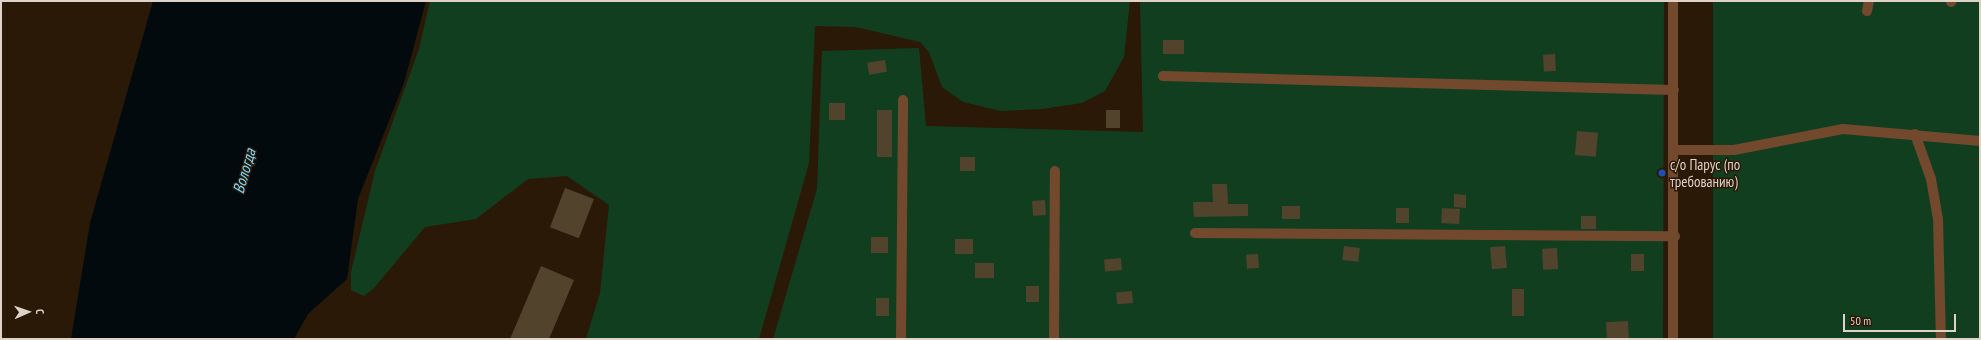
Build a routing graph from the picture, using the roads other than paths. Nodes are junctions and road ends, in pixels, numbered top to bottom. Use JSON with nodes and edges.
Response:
{"nodes":[{"id":1,"x":1673,"y":1,"type":"edge"},
{"id":2,"x":1163,"y":76,"type":"dead end"},
{"id":3,"x":1674,"y":90,"type":"junction"},
{"id":4,"x":903,"y":100,"type":"dead end"},
{"id":5,"x":1914,"y":134,"type":"junction"},
{"id":6,"x":1980,"y":141,"type":"edge"},
{"id":7,"x":1675,"y":150,"type":"junction"},
{"id":8,"x":1055,"y":171,"type":"dead end"},
{"id":9,"x":1195,"y":233,"type":"dead end"},
{"id":10,"x":1675,"y":236,"type":"junction"},
{"id":11,"x":901,"y":339,"type":"edge"},
{"id":12,"x":1054,"y":339,"type":"edge"},
{"id":13,"x":1673,"y":339,"type":"edge"},
{"id":14,"x":1941,"y":339,"type":"edge"}],
"edges":[{"from":1,"to":3,"type":"street"},
{"from":2,"to":3,"type":"street"},
{"from":3,"to":7,"type":"street"},
{"from":4,"to":11,"type":"street"},
{"from":5,"to":6,"type":"street"},
{"from":5,"to":7,"type":"street"},
{"from":5,"to":14,"type":"street"},
{"from":7,"to":10,"type":"street"},
{"from":8,"to":12,"type":"street"},
{"from":9,"to":10,"type":"street"},
{"from":10,"to":13,"type":"street"}]}
